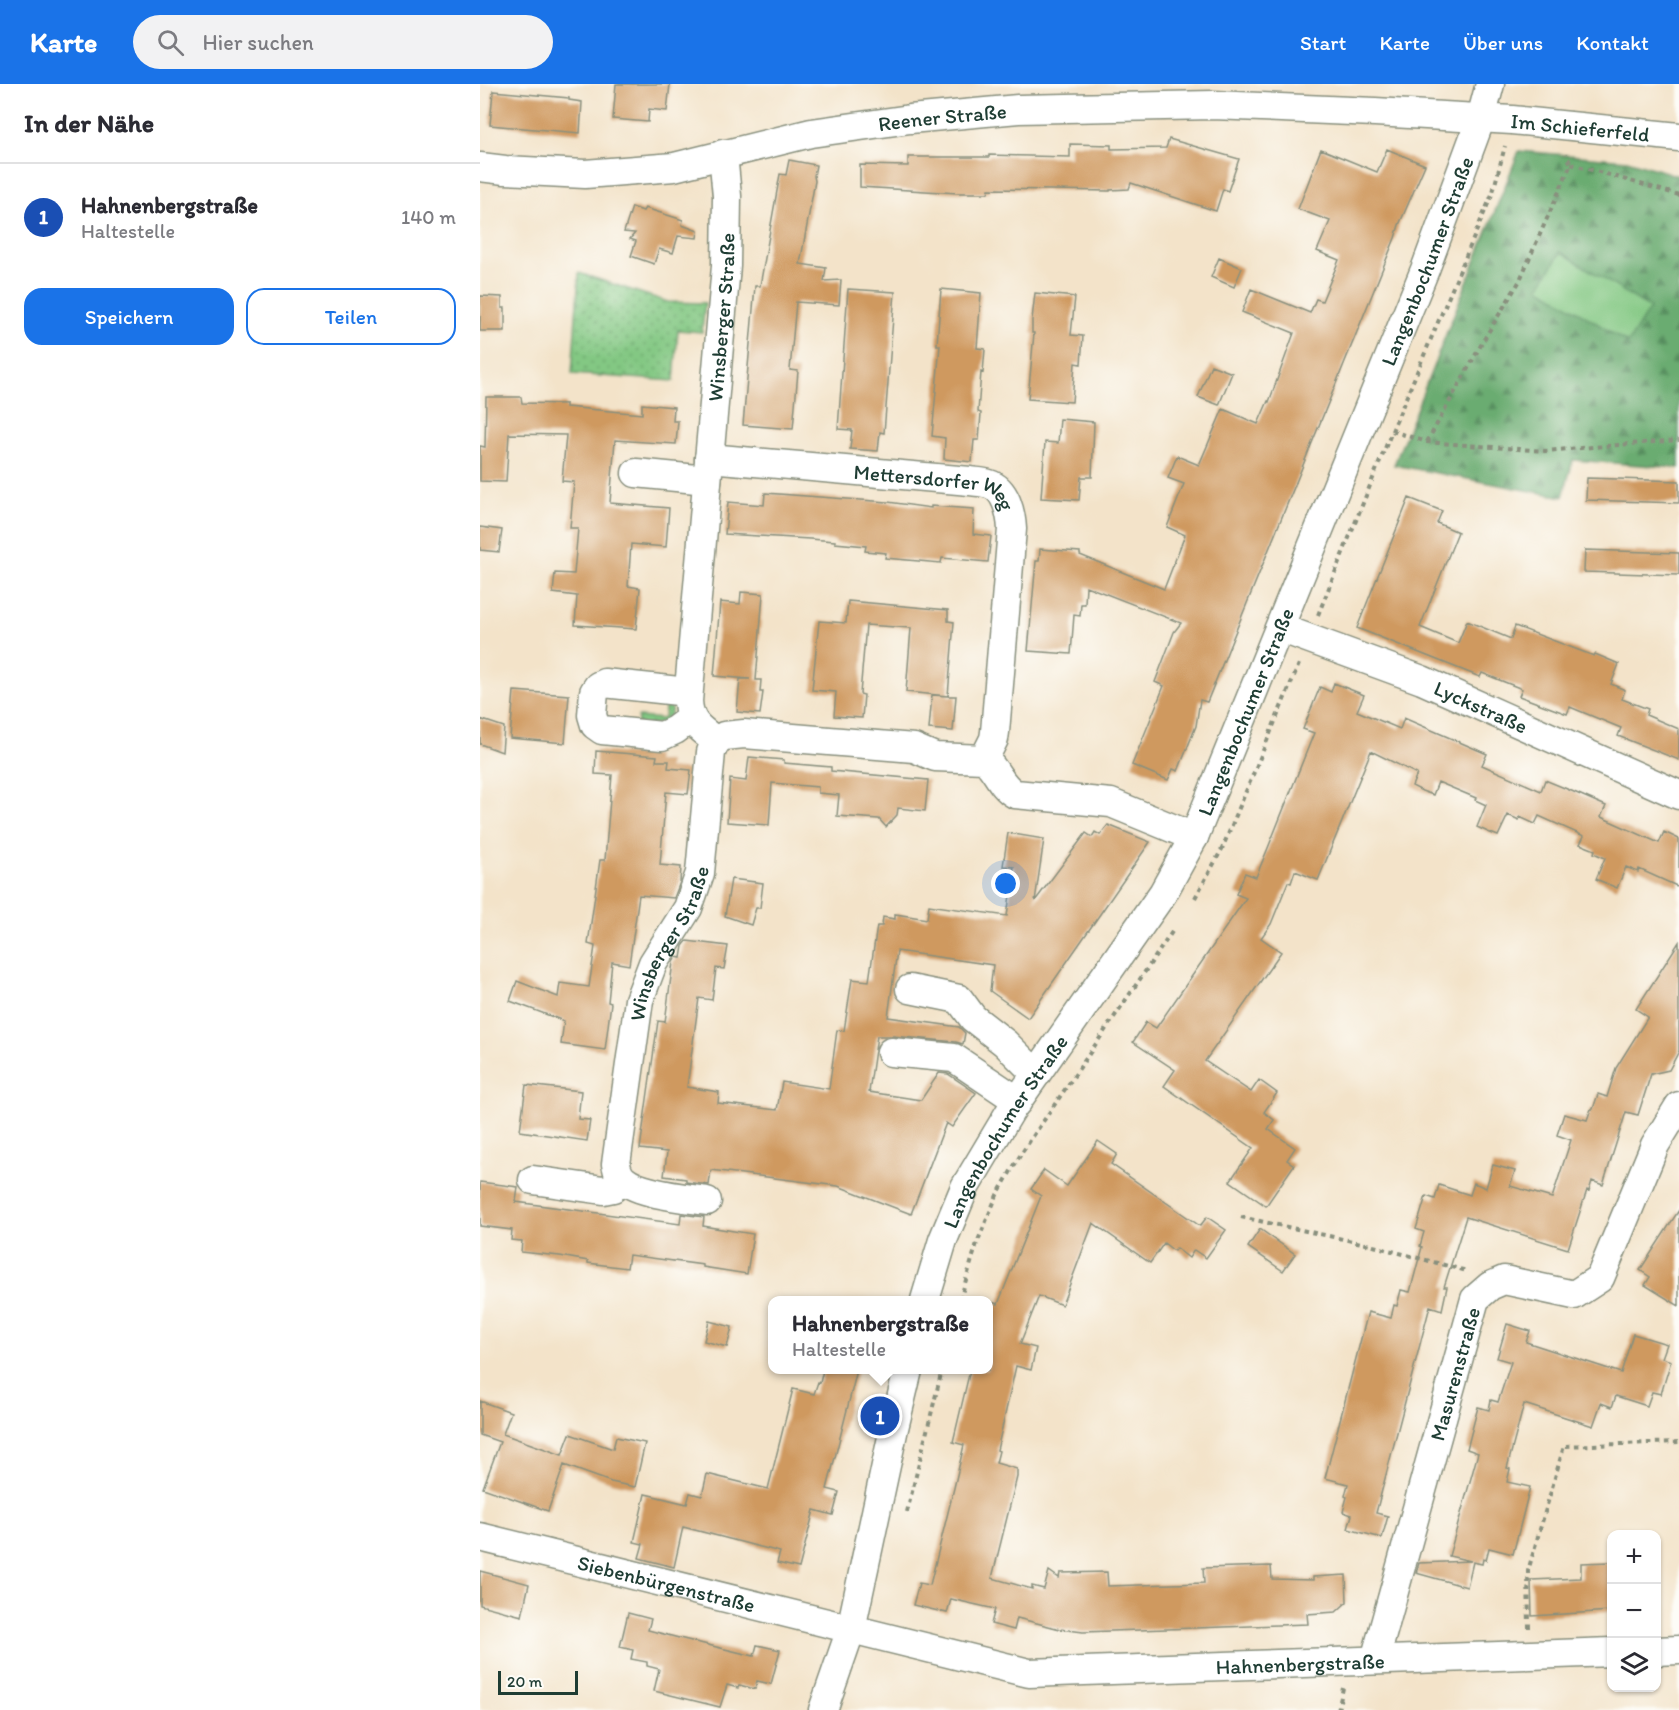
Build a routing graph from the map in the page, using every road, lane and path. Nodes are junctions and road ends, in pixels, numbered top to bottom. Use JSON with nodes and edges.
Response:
{"nodes":[{"id":1,"x":1490,"y":84,"type":"edge"},
{"id":2,"x":1481,"y":118,"type":"junction"},
{"id":3,"x":1550,"y":124,"type":"junction"},
{"id":4,"x":1679,"y":137,"type":"edge"},
{"id":5,"x":723,"y":154,"type":"junction"},
{"id":6,"x":1571,"y":164,"type":"junction"},
{"id":7,"x":480,"y":167,"type":"edge"},
{"id":8,"x":1679,"y":195,"type":"edge"},
{"id":9,"x":1392,"y":431,"type":"dead end"},
{"id":10,"x":1679,"y":440,"type":"edge"},
{"id":11,"x":1427,"y":442,"type":"junction"},
{"id":12,"x":708,"y":469,"type":"junction"},
{"id":13,"x":636,"y":473,"type":"dead end"},
{"id":14,"x":1280,"y":628,"type":"junction"},
{"id":15,"x":716,"y":741,"type":"junction"},
{"id":16,"x":984,"y":759,"type":"junction"},
{"id":17,"x":1679,"y":795,"type":"edge"},
{"id":18,"x":1194,"y":837,"type":"junction"},
{"id":19,"x":910,"y":989,"type":"dead end"},
{"id":20,"x":891,"y":1052,"type":"dead end"},
{"id":21,"x":1036,"y":1074,"type":"junction"},
{"id":22,"x":1018,"y":1101,"type":"junction"},
{"id":23,"x":1679,"y":1106,"type":"edge"},
{"id":24,"x":621,"y":1178,"type":"junction"},
{"id":25,"x":533,"y":1180,"type":"dead end"},
{"id":26,"x":707,"y":1201,"type":"dead end"},
{"id":27,"x":1241,"y":1217,"type":"dead end"},
{"id":28,"x":1490,"y":1286,"type":"junction"},
{"id":29,"x":926,"y":1296,"type":"edge"},
{"id":30,"x":907,"y":1374,"type":"edge"},
{"id":31,"x":1679,"y":1442,"type":"edge"},
{"id":32,"x":480,"y":1537,"type":"edge"},
{"id":33,"x":851,"y":1629,"type":"junction"},
{"id":34,"x":1679,"y":1650,"type":"edge"},
{"id":35,"x":1661,"y":1651,"type":"edge"},
{"id":36,"x":1607,"y":1652,"type":"edge"},
{"id":37,"x":1529,"y":1654,"type":"junction"},
{"id":38,"x":1375,"y":1660,"type":"junction"},
{"id":39,"x":823,"y":1710,"type":"edge"}],
"edges":[{"from":1,"to":2,"type":"street","name":"Langenbochumer Straße"},
{"from":2,"to":3,"type":"street","name":"Im Schieferfeld"},
{"from":2,"to":5,"type":"street","name":"Reener Straße"},
{"from":2,"to":14,"type":"street","name":"Langenbochumer Straße"},
{"from":3,"to":4,"type":"street","name":"Im Schieferfeld"},
{"from":3,"to":6,"type":"path"},
{"from":5,"to":7,"type":"street","name":"Reener Straße"},
{"from":5,"to":12,"type":"street","name":"Winsberger Straße"},
{"from":6,"to":8,"type":"path"},
{"from":6,"to":11,"type":"path"},
{"from":9,"to":11,"type":"path"},
{"from":10,"to":11,"type":"path"},
{"from":12,"to":13,"type":"street"},
{"from":12,"to":15,"type":"street","name":"Winsberger Straße"},
{"from":12,"to":16,"type":"street","name":"Mettersdorfer Weg"},
{"from":14,"to":17,"type":"street","name":"Lyckstraße"},
{"from":14,"to":18,"type":"street","name":"Langenbochumer Straße"},
{"from":15,"to":16,"type":"street"},
{"from":15,"to":24,"type":"street","name":"Winsberger Straße"},
{"from":16,"to":18,"type":"street"},
{"from":18,"to":21,"type":"street","name":"Langenbochumer Straße"},
{"from":19,"to":21,"type":"street"},
{"from":20,"to":22,"type":"street"},
{"from":21,"to":22,"type":"street","name":"Langenbochumer Straße"},
{"from":22,"to":29,"type":"street","name":"Langenbochumer Straße"},
{"from":23,"to":28,"type":"street","name":"Masurenstraße"},
{"from":24,"to":25,"type":"street"},
{"from":24,"to":26,"type":"street"},
{"from":27,"to":28,"type":"path"},
{"from":28,"to":38,"type":"street","name":"Masurenstraße"},
{"from":30,"to":33,"type":"street"},
{"from":31,"to":37,"type":"path"},
{"from":32,"to":33,"type":"street","name":"Siebenbürgenstraße"},
{"from":33,"to":38,"type":"street","name":"Hahnenbergstraße"},
{"from":33,"to":39,"type":"street"},
{"from":34,"to":35,"type":"street"},
{"from":36,"to":37,"type":"street","name":"Hahnenbergstraße"},
{"from":37,"to":38,"type":"street","name":"Hahnenbergstraße"}]}
